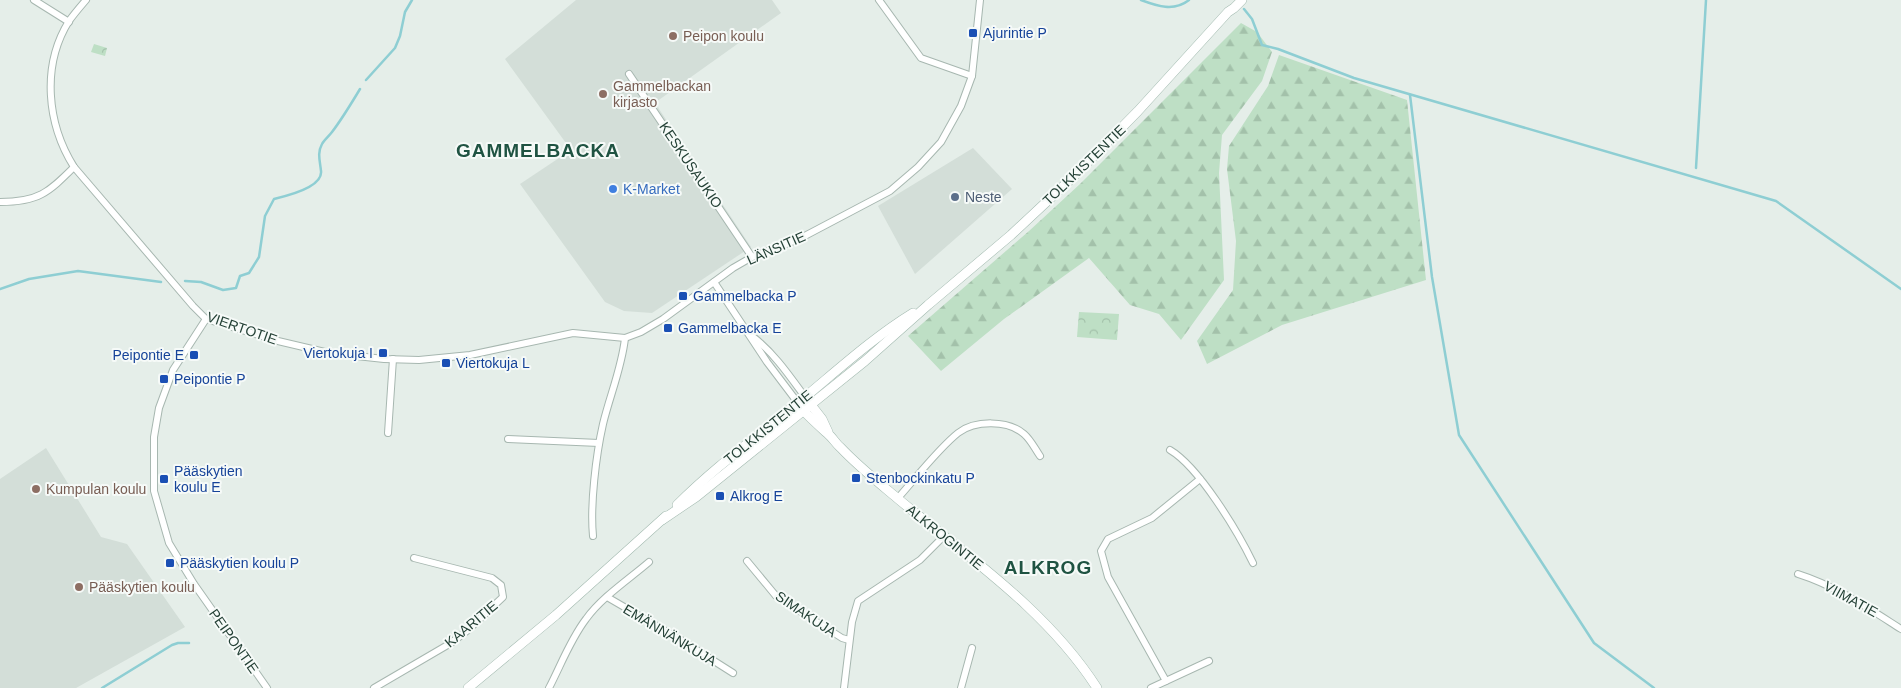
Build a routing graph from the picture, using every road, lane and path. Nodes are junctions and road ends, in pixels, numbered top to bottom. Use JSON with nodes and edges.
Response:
{"nodes":[{"id":1,"x":34,"y":0,"type":"edge"},
{"id":2,"x":86,"y":0,"type":"edge"},
{"id":3,"x":879,"y":0,"type":"edge"},
{"id":4,"x":980,"y":0,"type":"edge"},
{"id":5,"x":1231,"y":0,"type":"edge"},
{"id":6,"x":1242,"y":0,"type":"edge"},
{"id":7,"x":1228,"y":12,"type":"junction"},
{"id":8,"x":69,"y":22,"type":"junction"},
{"id":9,"x":629,"y":74,"type":"dead end"},
{"id":10,"x":972,"y":76,"type":"junction"},
{"id":11,"x":74,"y":167,"type":"junction"},
{"id":12,"x":0,"y":202,"type":"edge"},
{"id":13,"x":752,"y":257,"type":"junction"},
{"id":14,"x":714,"y":282,"type":"junction"},
{"id":15,"x":206,"y":319,"type":"junction"},
{"id":16,"x":749,"y":333,"type":"junction"},
{"id":17,"x":624,"y":338,"type":"junction"},
{"id":18,"x":393,"y":360,"type":"junction"},
{"id":19,"x":804,"y":404,"type":"junction"},
{"id":20,"x":388,"y":433,"type":"dead end"},
{"id":21,"x":508,"y":439,"type":"dead end"},
{"id":22,"x":599,"y":443,"type":"junction"},
{"id":23,"x":1170,"y":450,"type":"dead end"},
{"id":24,"x":1040,"y":456,"type":"dead end"},
{"id":25,"x":1200,"y":479,"type":"junction"},
{"id":26,"x":898,"y":498,"type":"junction"},
{"id":27,"x":593,"y":536,"type":"dead end"},
{"id":28,"x":944,"y":536,"type":"junction"},
{"id":29,"x":414,"y":558,"type":"dead end"},
{"id":30,"x":747,"y":561,"type":"dead end"},
{"id":31,"x":649,"y":562,"type":"dead end"},
{"id":32,"x":1253,"y":563,"type":"dead end"},
{"id":33,"x":1798,"y":574,"type":"dead end"},
{"id":34,"x":607,"y":597,"type":"junction"},
{"id":35,"x":1901,"y":628,"type":"edge"},
{"id":36,"x":849,"y":640,"type":"junction"},
{"id":37,"x":972,"y":648,"type":"dead end"},
{"id":38,"x":1209,"y":661,"type":"dead end"},
{"id":39,"x":733,"y":673,"type":"dead end"},
{"id":40,"x":1166,"y":681,"type":"junction"},
{"id":41,"x":267,"y":688,"type":"edge"},
{"id":42,"x":374,"y":688,"type":"edge"},
{"id":43,"x":468,"y":688,"type":"edge"},
{"id":44,"x":550,"y":688,"type":"edge"},
{"id":45,"x":844,"y":688,"type":"edge"},
{"id":46,"x":961,"y":688,"type":"edge"},
{"id":47,"x":1097,"y":688,"type":"edge"},
{"id":48,"x":1151,"y":688,"type":"edge"}],
"edges":[{"from":1,"to":8,"type":"street"},
{"from":2,"to":8,"type":"street","name":"VIERTOTIE"},
{"from":3,"to":10,"type":"street"},
{"from":4,"to":10,"type":"street","name":"LÄNSITIE"},
{"from":5,"to":7,"type":"street","name":"TOLKKISTENTIE"},
{"from":6,"to":7,"type":"street","name":"TOLKKISTENTIE"},
{"from":7,"to":19,"type":"street","name":"TOLKKISTENTIE"},
{"from":8,"to":11,"type":"street","name":"VIERTOTIE"},
{"from":9,"to":13,"type":"street","name":"KESKUSAUKIO"},
{"from":10,"to":13,"type":"street","name":"LÄNSITIE"},
{"from":11,"to":12,"type":"street"},
{"from":11,"to":15,"type":"street","name":"VIERTOTIE"},
{"from":13,"to":14,"type":"street","name":"LÄNSITIE"},
{"from":14,"to":16,"type":"street"},
{"from":14,"to":17,"type":"street","name":"LÄNSITIE"},
{"from":15,"to":18,"type":"street","name":"VIERTOTIE"},
{"from":15,"to":41,"type":"street","name":"PEIPONTIE"},
{"from":16,"to":19,"type":"street"},
{"from":16,"to":19,"type":"street"},
{"from":17,"to":18,"type":"street","name":"VIERTOTIE"},
{"from":17,"to":22,"type":"street"},
{"from":18,"to":20,"type":"street"},
{"from":19,"to":26,"type":"street","name":"ALKROGINTIE"},
{"from":19,"to":43,"type":"street","name":"TOLKKISTENTIE"},
{"from":21,"to":22,"type":"street"},
{"from":22,"to":27,"type":"street"},
{"from":23,"to":25,"type":"street"},
{"from":24,"to":26,"type":"street"},
{"from":25,"to":32,"type":"street"},
{"from":25,"to":40,"type":"street"},
{"from":26,"to":28,"type":"street","name":"ALKROGINTIE"},
{"from":28,"to":36,"type":"street"},
{"from":28,"to":47,"type":"street","name":"ALKROGINTIE"},
{"from":29,"to":42,"type":"street","name":"KAARITIE"},
{"from":30,"to":36,"type":"street","name":"SIMAKUJA"},
{"from":31,"to":34,"type":"street"},
{"from":33,"to":35,"type":"street","name":"VIIMATIE"},
{"from":34,"to":39,"type":"street","name":"EMÄNNÄNKUJA"},
{"from":34,"to":44,"type":"street"},
{"from":36,"to":45,"type":"street"},
{"from":37,"to":46,"type":"street"},
{"from":38,"to":40,"type":"street"},
{"from":40,"to":48,"type":"street"}]}
